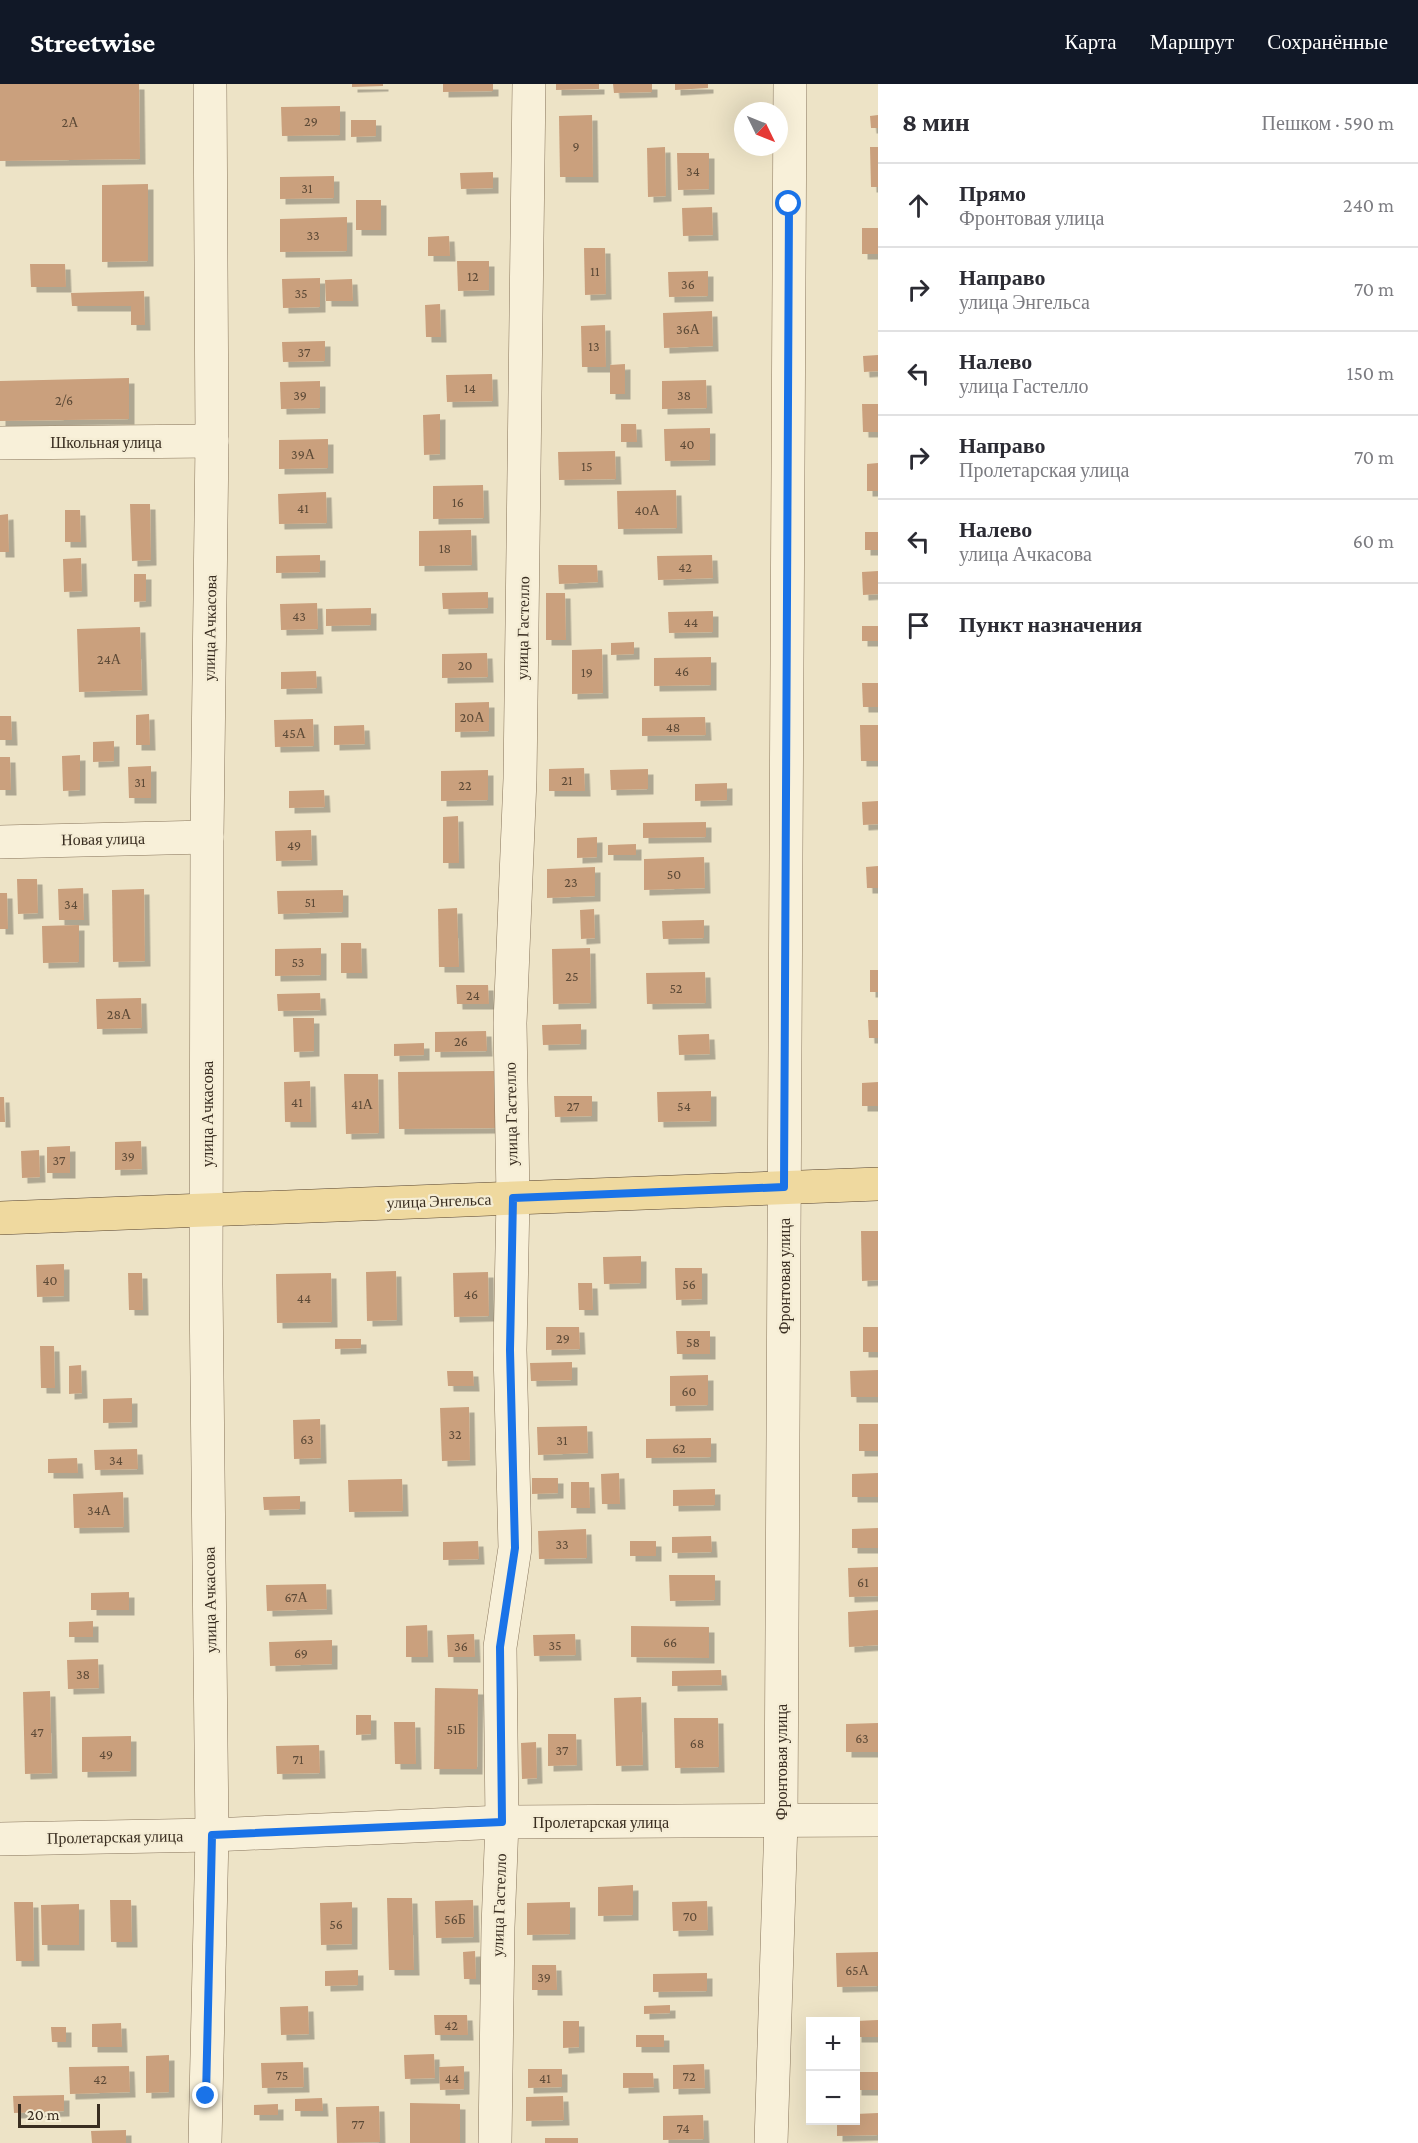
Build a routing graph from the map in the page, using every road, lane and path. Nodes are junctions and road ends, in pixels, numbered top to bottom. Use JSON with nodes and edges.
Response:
{"nodes":[{"id":1,"x":210,"y":84,"type":"edge"},
{"id":2,"x":529,"y":84,"type":"edge"},
{"id":3,"x":790,"y":84,"type":"edge"},
{"id":4,"x":212,"y":441,"type":"junction"},
{"id":5,"x":0,"y":443,"type":"edge"},
{"id":6,"x":207,"y":837,"type":"junction"},
{"id":7,"x":0,"y":842,"type":"edge"},
{"id":8,"x":878,"y":1184,"type":"edge"},
{"id":9,"x":784,"y":1187,"type":"junction"},
{"id":10,"x":513,"y":1198,"type":"junction"},
{"id":11,"x":207,"y":1211,"type":"junction"},
{"id":12,"x":0,"y":1218,"type":"edge"},
{"id":13,"x":878,"y":1820,"type":"edge"},
{"id":14,"x":781,"y":1821,"type":"junction"},
{"id":15,"x":502,"y":1822,"type":"junction"},
{"id":16,"x":212,"y":1835,"type":"junction"},
{"id":17,"x":0,"y":1839,"type":"edge"},
{"id":18,"x":205,"y":2143,"type":"edge"},
{"id":19,"x":495,"y":2143,"type":"edge"},
{"id":20,"x":771,"y":2143,"type":"edge"}],
"edges":[{"from":1,"to":4,"type":"street","name":"улица Ачкасова"},
{"from":2,"to":10,"type":"street","name":"улица Гастелло"},
{"from":3,"to":9,"type":"street","name":"Фронтовая улица"},
{"from":4,"to":5,"type":"street","name":"Школьная улица"},
{"from":4,"to":6,"type":"street","name":"улица Ачкасова"},
{"from":6,"to":7,"type":"street","name":"Новая улица"},
{"from":6,"to":11,"type":"street","name":"улица Ачкасова"},
{"from":8,"to":9,"type":"main road","name":"улица Энгельса"},
{"from":9,"to":10,"type":"main road","name":"улица Энгельса"},
{"from":9,"to":14,"type":"street","name":"Фронтовая улица"},
{"from":10,"to":11,"type":"main road","name":"улица Энгельса"},
{"from":10,"to":15,"type":"street","name":"улица Гастелло"},
{"from":11,"to":12,"type":"main road","name":"улица Энгельса"},
{"from":11,"to":16,"type":"street","name":"улица Ачкасова"},
{"from":13,"to":14,"type":"street","name":"Пролетарская улица"},
{"from":14,"to":15,"type":"street","name":"Пролетарская улица"},
{"from":14,"to":20,"type":"street","name":"Фронтовая улица"},
{"from":15,"to":16,"type":"street","name":"Пролетарская улица"},
{"from":15,"to":19,"type":"street","name":"улица Гастелло"},
{"from":16,"to":17,"type":"street","name":"Пролетарская улица"},
{"from":16,"to":18,"type":"street","name":"улица Ачкасова"}]}
